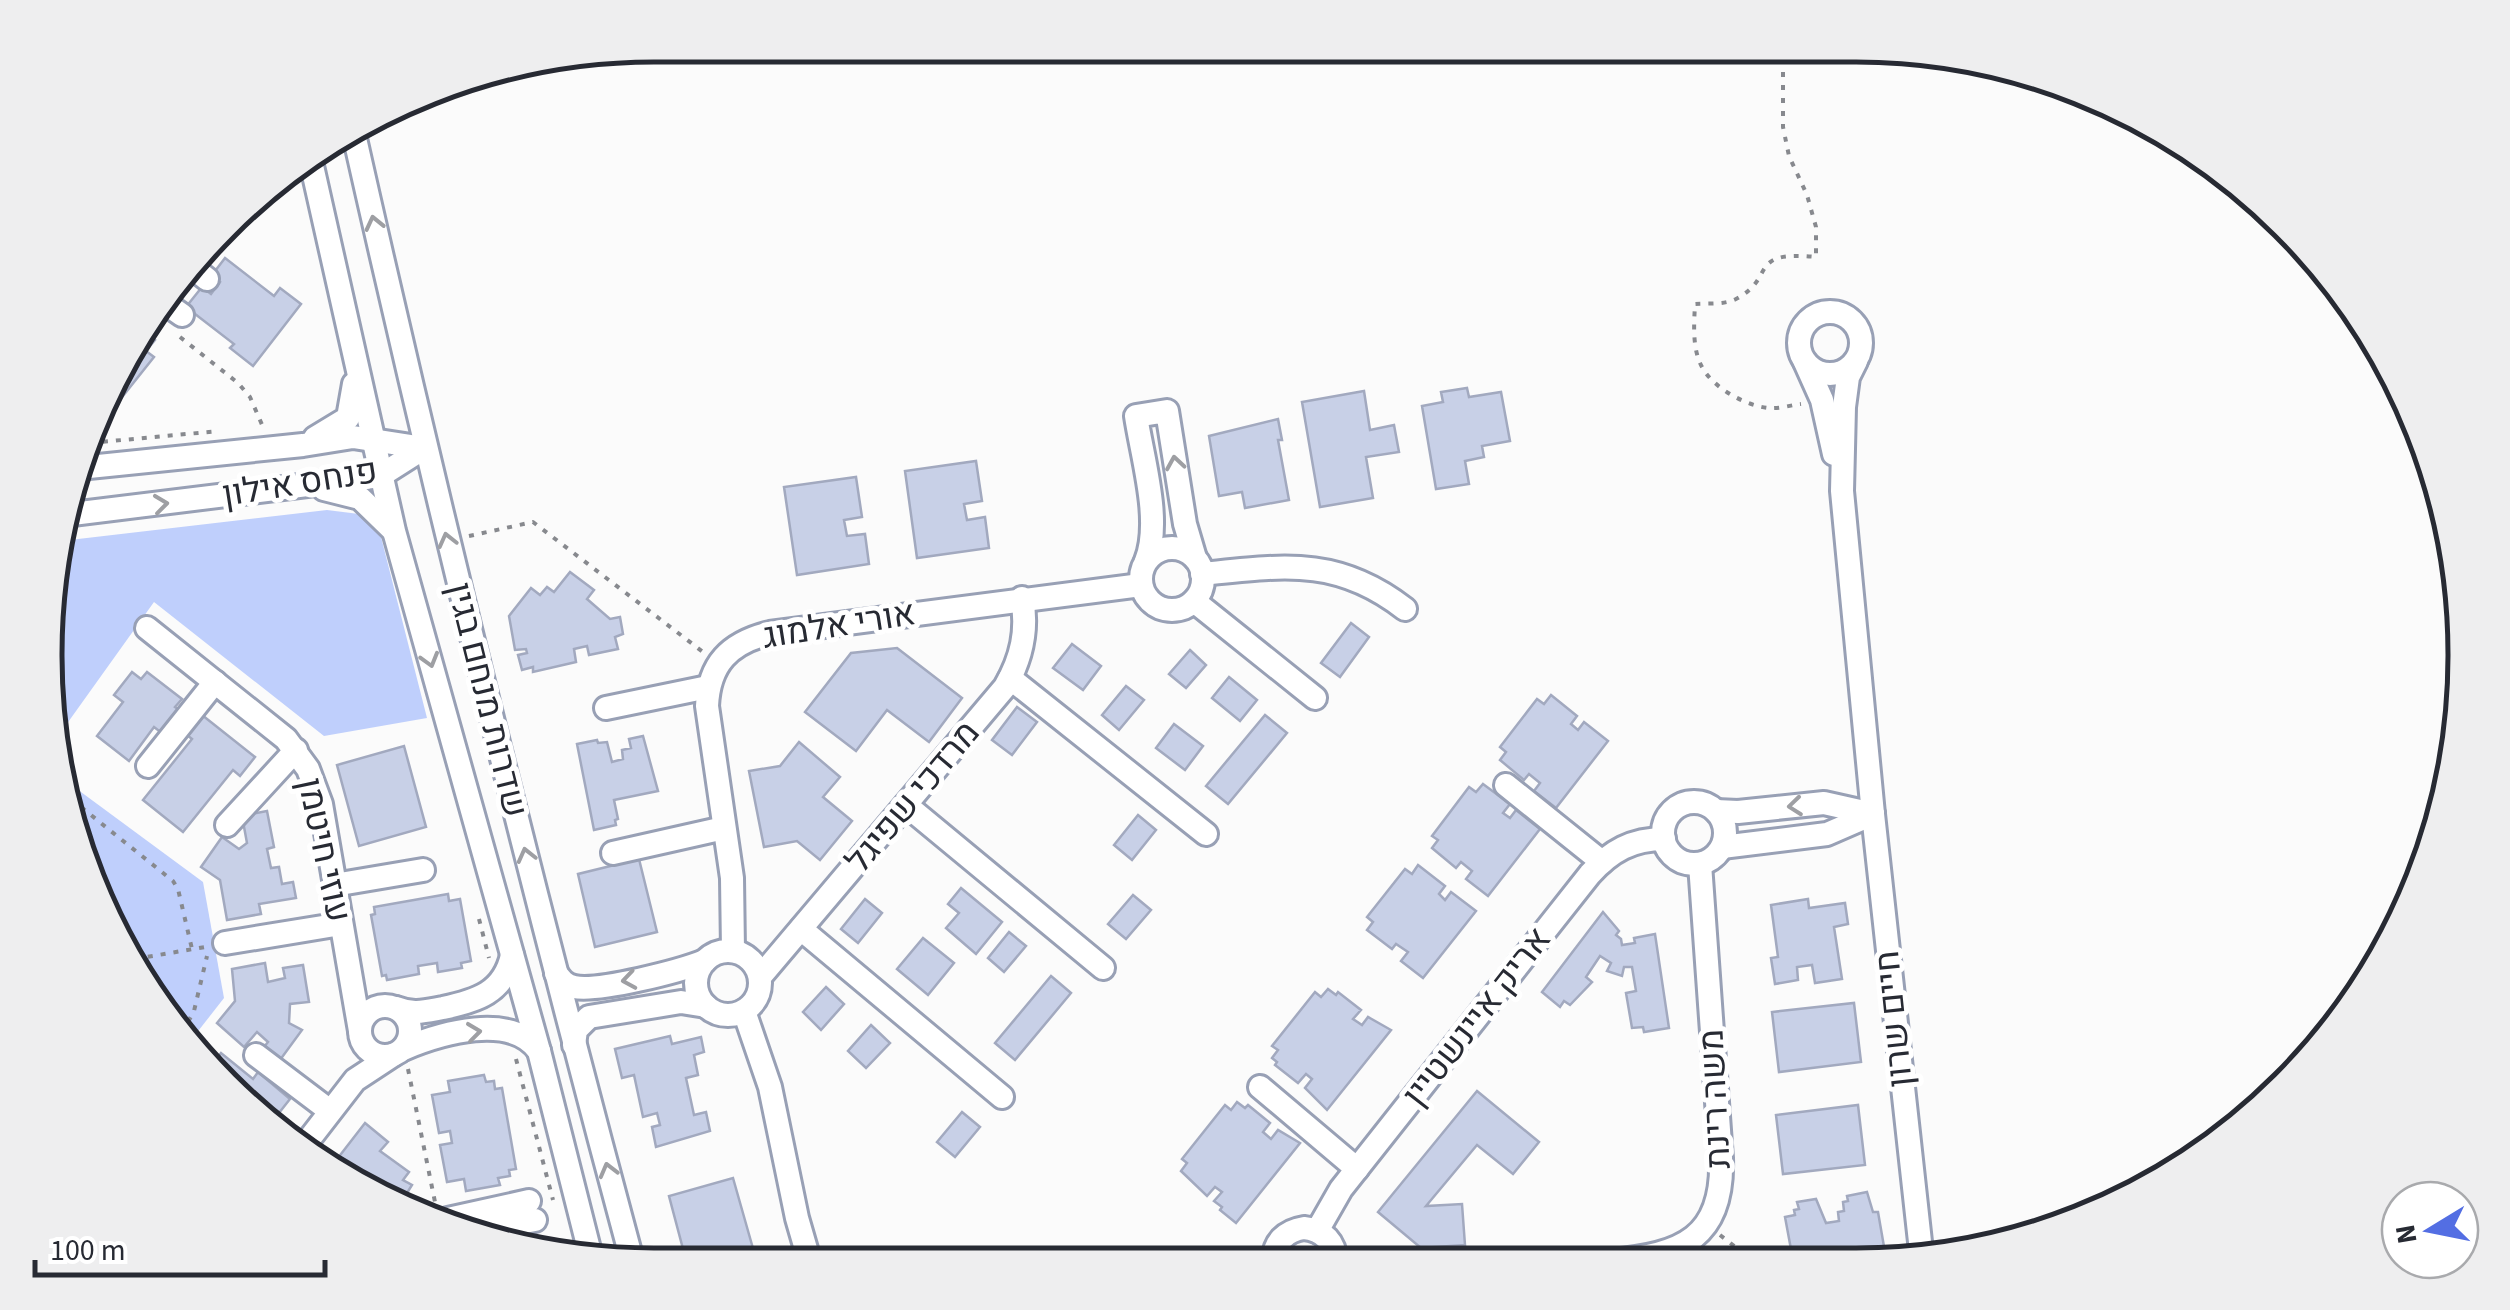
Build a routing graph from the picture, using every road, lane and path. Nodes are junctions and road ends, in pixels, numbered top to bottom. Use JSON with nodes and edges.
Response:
{"nodes":[{"id":1,"x":1783,"y":62,"type":"edge"},
{"id":2,"x":356,"y":144,"type":"edge"},
{"id":3,"x":313,"y":171,"type":"edge"},
{"id":4,"x":171,"y":313,"type":"edge"},
{"id":5,"x":181,"y":326,"type":"joint"},
{"id":6,"x":1856,"y":361,"type":"junction"},
{"id":7,"x":1805,"y":362,"type":"junction"},
{"id":8,"x":356,"y":370,"type":"junction"},
{"id":9,"x":1822,"y":400,"type":"junction"},
{"id":10,"x":372,"y":439,"type":"junction"},
{"id":11,"x":303,"y":446,"type":"junction"},
{"id":12,"x":277,"y":448,"type":"junction"},
{"id":13,"x":424,"y":448,"type":"junction"},
{"id":14,"x":94,"y":467,"type":"edge"},
{"id":15,"x":380,"y":476,"type":"junction"},
{"id":16,"x":311,"y":486,"type":"junction"},
{"id":17,"x":1842,"y":491,"type":"junction"},
{"id":18,"x":80,"y":513,"type":"edge"},
{"id":19,"x":394,"y":531,"type":"junction"},
{"id":20,"x":459,"y":538,"type":"dead end"},
{"id":21,"x":1146,"y":561,"type":"junction"},
{"id":22,"x":1199,"y":566,"type":"junction"},
{"id":23,"x":1141,"y":584,"type":"junction"},
{"id":24,"x":1022,"y":598,"type":"junction"},
{"id":25,"x":1194,"y":601,"type":"junction"},
{"id":26,"x":1405,"y":609,"type":"dead end"},
{"id":27,"x":147,"y":628,"type":"dead end"},
{"id":28,"x":718,"y":663,"type":"junction"},
{"id":29,"x":1010,"y":678,"type":"junction"},
{"id":30,"x":215,"y":682,"type":"junction"},
{"id":31,"x":708,"y":687,"type":"junction"},
{"id":32,"x":1316,"y":698,"type":"dead end"},
{"id":33,"x":606,"y":708,"type":"dead end"},
{"id":34,"x":296,"y":750,"type":"junction"},
{"id":35,"x":148,"y":766,"type":"dead end"},
{"id":36,"x":1506,"y":786,"type":"dead end"},
{"id":37,"x":82,"y":805,"type":"edge"},
{"id":38,"x":906,"y":805,"type":"junction"},
{"id":39,"x":1716,"y":810,"type":"junction"},
{"id":40,"x":1873,"y":814,"type":"junction"},
{"id":41,"x":227,"y":825,"type":"dead end"},
{"id":42,"x":724,"y":828,"type":"junction"},
{"id":43,"x":1206,"y":834,"type":"dead end"},
{"id":44,"x":1664,"y":838,"type":"junction"},
{"id":45,"x":1722,"y":847,"type":"junction"},
{"id":46,"x":612,"y":853,"type":"dead end"},
{"id":47,"x":1602,"y":862,"type":"junction"},
{"id":48,"x":1700,"y":864,"type":"junction"},
{"id":49,"x":423,"y":870,"type":"dead end"},
{"id":50,"x":334,"y":885,"type":"junction"},
{"id":51,"x":341,"y":924,"type":"junction"},
{"id":52,"x":801,"y":929,"type":"junction"},
{"id":53,"x":225,"y":944,"type":"dead end"},
{"id":54,"x":192,"y":949,"type":"junction"},
{"id":55,"x":733,"y":951,"type":"junction"},
{"id":56,"x":512,"y":955,"type":"junction"},
{"id":57,"x":146,"y":957,"type":"edge"},
{"id":58,"x":705,"y":961,"type":"junction"},
{"id":59,"x":348,"y":966,"type":"junction"},
{"id":60,"x":1103,"y":968,"type":"dead end"},
{"id":61,"x":556,"y":973,"type":"junction"},
{"id":62,"x":760,"y":978,"type":"junction"},
{"id":63,"x":706,"y":1006,"type":"junction"},
{"id":64,"x":390,"y":1007,"type":"junction"},
{"id":65,"x":744,"y":1011,"type":"junction"},
{"id":66,"x":189,"y":1021,"type":"edge"},
{"id":67,"x":360,"y":1036,"type":"junction"},
{"id":68,"x":574,"y":1045,"type":"junction"},
{"id":69,"x":539,"y":1051,"type":"junction"},
{"id":70,"x":398,"y":1052,"type":"junction"},
{"id":71,"x":256,"y":1055,"type":"dead end"},
{"id":72,"x":1260,"y":1086,"type":"dead end"},
{"id":73,"x":1002,"y":1098,"type":"dead end"},
{"id":74,"x":336,"y":1104,"type":"junction"},
{"id":75,"x":311,"y":1137,"type":"edge"},
{"id":76,"x":1356,"y":1169,"type":"junction"},
{"id":77,"x":435,"y":1205,"type":"edge"},
{"id":78,"x":468,"y":1217,"type":"edge"},
{"id":79,"x":496,"y":1225,"type":"edge"},
{"id":80,"x":1707,"y":1225,"type":"junction"},
{"id":81,"x":1317,"y":1231,"type":"junction"},
{"id":82,"x":587,"y":1243,"type":"edge"},
{"id":83,"x":1922,"y":1243,"type":"edge"},
{"id":84,"x":629,"y":1247,"type":"edge"},
{"id":85,"x":805,"y":1248,"type":"edge"},
{"id":86,"x":1276,"y":1248,"type":"edge"},
{"id":87,"x":1333,"y":1248,"type":"edge"},
{"id":88,"x":1676,"y":1248,"type":"edge"},
{"id":89,"x":1737,"y":1248,"type":"edge"}],
"edges":[{"from":1,"to":9,"type":"path"},
{"from":13,"to":2,"type":"street","name":"שדרות מנחם בגין","one_way":true},
{"from":3,"to":8,"type":"street","name":"שדרות מנחם בגין"},
{"from":4,"to":5,"type":"street"},
{"from":5,"to":12,"type":"path"},
{"from":6,"to":7,"type":"street"},
{"from":6,"to":7,"type":"street"},
{"from":6,"to":17,"type":"street","name":"חיים שרון"},
{"from":7,"to":9,"type":"street","name":"חיים שרון"},
{"from":8,"to":10,"type":"street","name":"שדרות מנחם בגין"},
{"from":8,"to":11,"type":"street"},
{"from":9,"to":17,"type":"street","name":"חיים שרון"},
{"from":10,"to":11,"type":"street","name":"פנחס אילון"},
{"from":10,"to":13,"type":"street","name":"פנחס אילון"},
{"from":10,"to":15,"type":"street","name":"שדרות מנחם בגין"},
{"from":11,"to":12,"type":"street","name":"פנחס אילון"},
{"from":12,"to":14,"type":"street","name":"פנחס אילון"},
{"from":13,"to":15,"type":"street","name":"פנחס אילון"},
{"from":61,"to":13,"type":"street","name":"שדרות מנחם בגין","one_way":true},
{"from":15,"to":16,"type":"street","name":"פנחס אילון"},
{"from":15,"to":19,"type":"street","name":"שדרות מנחם בגין"},
{"from":18,"to":16,"type":"street","name":"פנחס אילון","one_way":true},
{"from":16,"to":19,"type":"street"},
{"from":17,"to":40,"type":"street","name":"חיים שרון"},
{"from":19,"to":56,"type":"street","name":"שדרות מנחם בגין","one_way":true},
{"from":20,"to":28,"type":"path"},
{"from":21,"to":22,"type":"street"},
{"from":22,"to":21,"type":"street","one_way":true},
{"from":21,"to":23,"type":"street"},
{"from":22,"to":25,"type":"street"},
{"from":22,"to":26,"type":"street"},
{"from":23,"to":24,"type":"street","name":"אורי אלמוג"},
{"from":23,"to":25,"type":"street"},
{"from":24,"to":28,"type":"street","name":"אורי אלמוג"},
{"from":24,"to":29,"type":"street","name":"מרדכי שפיגל"},
{"from":25,"to":32,"type":"street"},
{"from":27,"to":30,"type":"street","name":"עוזי חיטמן"},
{"from":28,"to":31,"type":"street","name":"אורי אלמוג"},
{"from":29,"to":38,"type":"street","name":"מרדכי שפיגל"},
{"from":29,"to":43,"type":"street"},
{"from":30,"to":34,"type":"street","name":"עוזי חיטמן"},
{"from":30,"to":35,"type":"street"},
{"from":31,"to":33,"type":"street"},
{"from":31,"to":42,"type":"street","name":"אורי אלמוג"},
{"from":34,"to":41,"type":"street"},
{"from":34,"to":50,"type":"street","name":"עוזי חיטמן"},
{"from":36,"to":47,"type":"street"},
{"from":37,"to":54,"type":"path"},
{"from":38,"to":52,"type":"street","name":"מרדכי שפיגל"},
{"from":38,"to":60,"type":"street"},
{"from":40,"to":39,"type":"street","one_way":true},
{"from":39,"to":44,"type":"street"},
{"from":39,"to":45,"type":"street"},
{"from":40,"to":45,"type":"street"},
{"from":40,"to":83,"type":"street","name":"חיים שרון"},
{"from":42,"to":46,"type":"street"},
{"from":42,"to":55,"type":"street","name":"אורי אלמוג"},
{"from":44,"to":47,"type":"street","name":"אריק איינשטיין"},
{"from":44,"to":48,"type":"street"},
{"from":45,"to":48,"type":"street"},
{"from":47,"to":76,"type":"street","name":"אריק איינשטיין"},
{"from":48,"to":80,"type":"street","name":"משה רינת"},
{"from":49,"to":50,"type":"street"},
{"from":50,"to":51,"type":"street","name":"עוזי חיטמן"},
{"from":51,"to":53,"type":"street"},
{"from":51,"to":59,"type":"street","name":"עוזי חיטמן"},
{"from":52,"to":62,"type":"street","name":"מרדכי שפיגל"},
{"from":52,"to":73,"type":"street"},
{"from":54,"to":57,"type":"path"},
{"from":54,"to":66,"type":"path"},
{"from":55,"to":58,"type":"street"},
{"from":55,"to":62,"type":"street"},
{"from":56,"to":64,"type":"street"},
{"from":56,"to":69,"type":"street","name":"שדרות מנחם בגין"},
{"from":58,"to":61,"type":"street","one_way":true},
{"from":58,"to":63,"type":"street"},
{"from":59,"to":64,"type":"street","name":"עוזי חיטמן"},
{"from":59,"to":67,"type":"street","name":"עוזי חיטמן"},
{"from":61,"to":68,"type":"street","name":"שדרות מנחם בגין"},
{"from":62,"to":65,"type":"street"},
{"from":63,"to":65,"type":"street"},
{"from":63,"to":68,"type":"street"},
{"from":64,"to":67,"type":"street"},
{"from":64,"to":70,"type":"street"},
{"from":65,"to":85,"type":"street"},
{"from":67,"to":70,"type":"street"},
{"from":67,"to":74,"type":"street"},
{"from":84,"to":68,"type":"street","name":"שדרות מנחם בגין","one_way":true},
{"from":70,"to":69,"type":"street","one_way":true},
{"from":69,"to":82,"type":"street","name":"שדרות מנחם בגין"},
{"from":70,"to":74,"type":"street"},
{"from":70,"to":77,"type":"path"},
{"from":71,"to":74,"type":"street"},
{"from":72,"to":76,"type":"street"},
{"from":74,"to":75,"type":"street"},
{"from":76,"to":81,"type":"street","name":"אריק איינשטיין"},
{"from":78,"to":79,"type":"street"},
{"from":80,"to":88,"type":"street"},
{"from":80,"to":89,"type":"path"},
{"from":81,"to":86,"type":"street"},
{"from":81,"to":87,"type":"street"}]}
